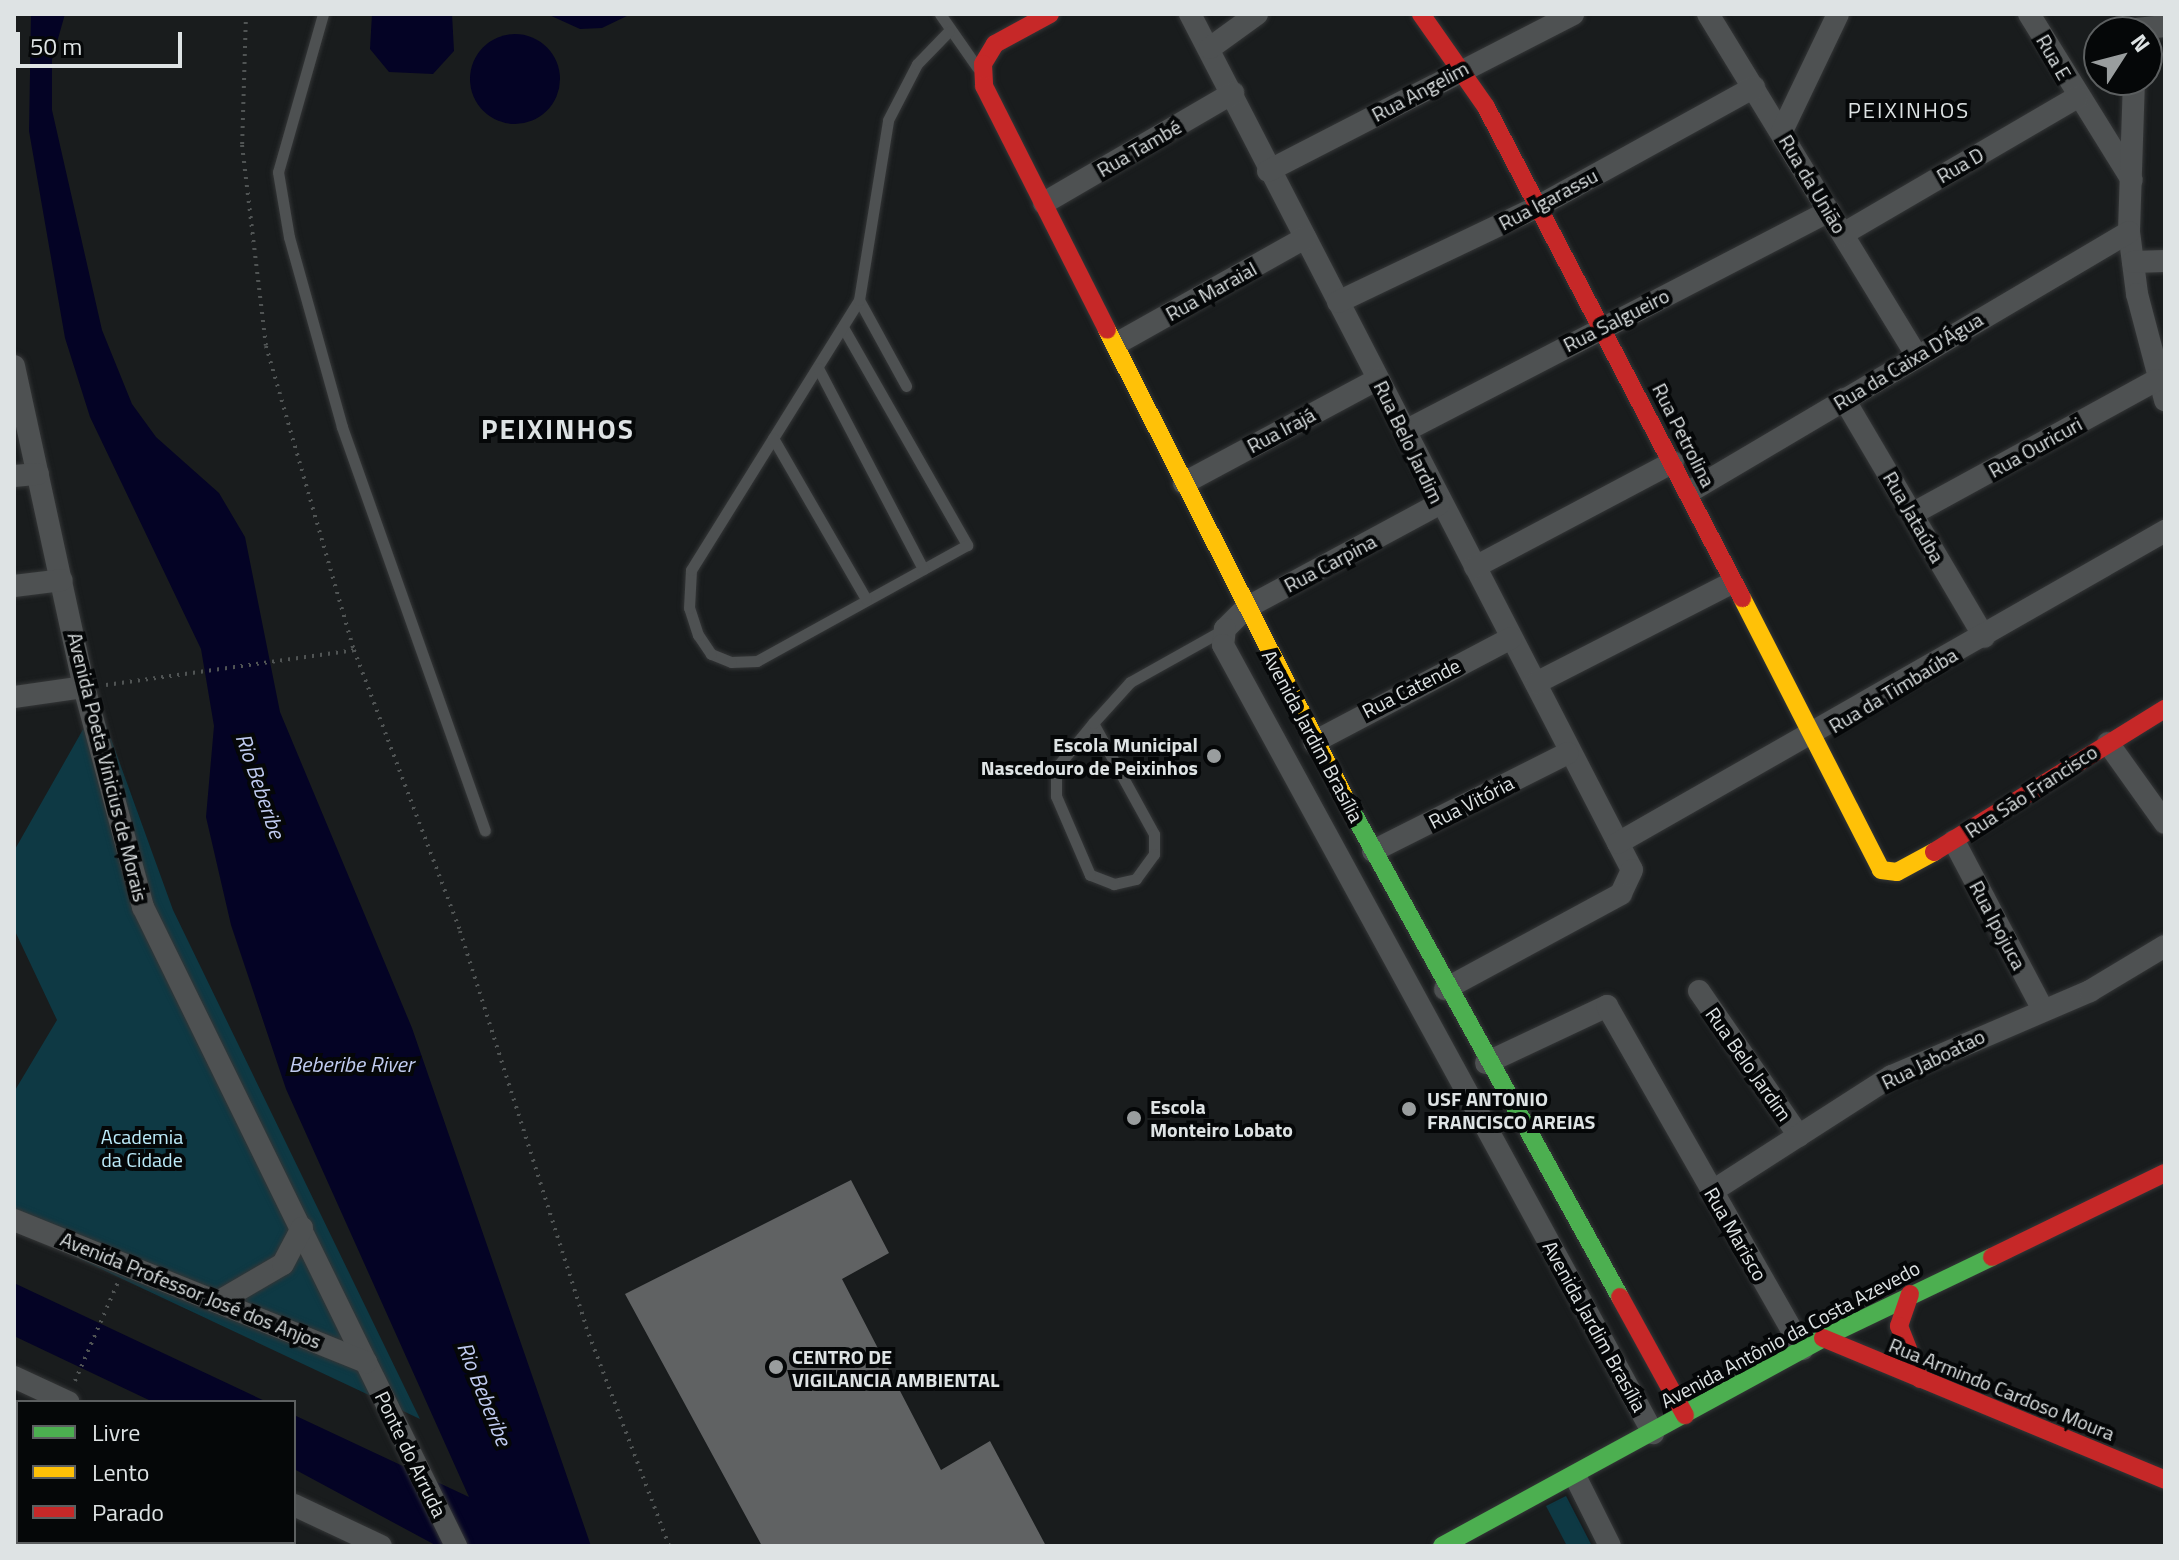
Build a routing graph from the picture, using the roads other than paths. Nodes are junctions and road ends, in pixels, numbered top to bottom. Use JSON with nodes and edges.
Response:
{"nodes":[{"id":1,"x":323,"y":14,"type":"edge"},
{"id":2,"x":940,"y":14,"type":"edge"},
{"id":3,"x":1050,"y":14,"type":"edge"},
{"id":4,"x":1190,"y":14,"type":"edge"},
{"id":5,"x":1257,"y":14,"type":"edge"},
{"id":6,"x":1421,"y":14,"type":"edge"},
{"id":7,"x":1573,"y":14,"type":"edge"},
{"id":8,"x":1708,"y":14,"type":"edge"},
{"id":9,"x":1838,"y":14,"type":"edge"},
{"id":10,"x":2029,"y":14,"type":"edge"},
{"id":11,"x":948,"y":32,"type":"junction"},
{"id":12,"x":1210,"y":48,"type":"junction"},
{"id":13,"x":1461,"y":69,"type":"junction"},
{"id":14,"x":983,"y":73,"type":"junction"},
{"id":15,"x":1754,"y":87,"type":"junction"},
{"id":16,"x":1233,"y":93,"type":"junction"},
{"id":17,"x":2134,"y":96,"type":"edge"},
{"id":18,"x":2077,"y":97,"type":"junction"},
{"id":19,"x":1782,"y":131,"type":"junction"},
{"id":20,"x":1268,"y":171,"type":"junction"},
{"id":21,"x":2132,"y":180,"type":"junction"},
{"id":22,"x":1044,"y":203,"type":"junction"},
{"id":23,"x":1537,"y":207,"type":"junction"},
{"id":24,"x":1829,"y":211,"type":"junction"},
{"id":25,"x":2129,"y":232,"type":"junction"},
{"id":26,"x":1843,"y":234,"type":"junction"},
{"id":27,"x":1305,"y":238,"type":"junction"},
{"id":28,"x":2165,"y":261,"type":"edge"},
{"id":29,"x":2133,"y":262,"type":"junction"},
{"id":30,"x":859,"y":300,"type":"junction"},
{"id":31,"x":1338,"y":302,"type":"junction"},
{"id":32,"x":1603,"y":326,"type":"junction"},
{"id":33,"x":844,"y":329,"type":"junction"},
{"id":34,"x":1116,"y":344,"type":"junction"},
{"id":35,"x":1916,"y":355,"type":"junction"},
{"id":36,"x":14,"y":366,"type":"edge"},
{"id":37,"x":818,"y":368,"type":"junction"},
{"id":38,"x":1378,"y":379,"type":"junction"},
{"id":39,"x":906,"y":386,"type":"dead end"},
{"id":40,"x":2161,"y":390,"type":"edge"},
{"id":41,"x":1844,"y":399,"type":"junction"},
{"id":42,"x":1405,"y":431,"type":"junction"},
{"id":43,"x":773,"y":438,"type":"junction"},
{"id":44,"x":1673,"y":462,"type":"junction"},
{"id":45,"x":38,"y":474,"type":"junction"},
{"id":46,"x":14,"y":476,"type":"edge"},
{"id":47,"x":1184,"y":483,"type":"junction"},
{"id":48,"x":1689,"y":492,"type":"junction"},
{"id":49,"x":1439,"y":504,"type":"junction"},
{"id":50,"x":1912,"y":514,"type":"junction"},
{"id":51,"x":2165,"y":531,"type":"edge"},
{"id":52,"x":1475,"y":567,"type":"junction"},
{"id":53,"x":923,"y":569,"type":"junction"},
{"id":54,"x":62,"y":580,"type":"junction"},
{"id":55,"x":1731,"y":583,"type":"junction"},
{"id":56,"x":14,"y":586,"type":"edge"},
{"id":57,"x":866,"y":599,"type":"junction"},
{"id":58,"x":1246,"y":608,"type":"junction"},
{"id":59,"x":1225,"y":629,"type":"junction"},
{"id":60,"x":1984,"y":637,"type":"junction"},
{"id":61,"x":1511,"y":638,"type":"junction"},
{"id":62,"x":1536,"y":683,"type":"junction"},
{"id":63,"x":84,"y":687,"type":"junction"},
{"id":64,"x":14,"y":697,"type":"edge"},
{"id":65,"x":2165,"y":709,"type":"edge"},
{"id":66,"x":1093,"y":723,"type":"junction"},
{"id":67,"x":1809,"y":740,"type":"junction"},
{"id":68,"x":1314,"y":742,"type":"junction"},
{"id":69,"x":2108,"y":743,"type":"junction"},
{"id":70,"x":1568,"y":753,"type":"junction"},
{"id":71,"x":2165,"y":823,"type":"edge"},
{"id":72,"x":485,"y":830,"type":"dead end"},
{"id":73,"x":1954,"y":841,"type":"junction"},
{"id":74,"x":1618,"y":843,"type":"junction"},
{"id":75,"x":1373,"y":851,"type":"junction"},
{"id":76,"x":1897,"y":872,"type":"joint"},
{"id":77,"x":2165,"y":946,"type":"edge"},
{"id":78,"x":1445,"y":989,"type":"junction"},
{"id":79,"x":1699,"y":991,"type":"dead end"},
{"id":80,"x":2042,"y":1008,"type":"junction"},
{"id":81,"x":1486,"y":1063,"type":"junction"},
{"id":82,"x":1799,"y":1136,"type":"junction"},
{"id":83,"x":2165,"y":1173,"type":"edge"},
{"id":84,"x":1711,"y":1192,"type":"junction"},
{"id":85,"x":14,"y":1220,"type":"edge"},
{"id":86,"x":302,"y":1228,"type":"junction"},
{"id":87,"x":1910,"y":1294,"type":"junction"},
{"id":88,"x":223,"y":1299,"type":"junction"},
{"id":89,"x":1813,"y":1344,"type":"junction"},
{"id":90,"x":371,"y":1372,"type":"junction"},
{"id":91,"x":14,"y":1377,"type":"edge"},
{"id":92,"x":1920,"y":1379,"type":"junction"},
{"id":93,"x":64,"y":1400,"type":"edge"},
{"id":94,"x":1685,"y":1415,"type":"junction"},
{"id":95,"x":1653,"y":1433,"type":"junction"},
{"id":96,"x":1575,"y":1476,"type":"junction"},
{"id":97,"x":2165,"y":1480,"type":"edge"},
{"id":98,"x":296,"y":1506,"type":"edge"},
{"id":99,"x":381,"y":1546,"type":"edge"},
{"id":100,"x":456,"y":1546,"type":"edge"},
{"id":101,"x":1442,"y":1546,"type":"edge"},
{"id":102,"x":1610,"y":1546,"type":"edge"}],
"edges":[{"from":1,"to":72,"type":"lane"},
{"from":2,"to":11,"type":"lane"},
{"from":3,"to":14,"type":"street"},
{"from":4,"to":12,"type":"street","name":"Rua Belo Jardim"},
{"from":5,"to":12,"type":"street"},
{"from":6,"to":13,"type":"street","name":"Rua Petrolina"},
{"from":7,"to":13,"type":"street","name":"Rua Angelim"},
{"from":8,"to":15,"type":"street","name":"Rua da União"},
{"from":9,"to":19,"type":"street"},
{"from":10,"to":18,"type":"street","name":"Rua E"},
{"from":11,"to":14,"type":"lane"},
{"from":11,"to":30,"type":"lane"},
{"from":12,"to":16,"type":"street","name":"Rua Belo Jardim"},
{"from":13,"to":20,"type":"street","name":"Rua Angelim"},
{"from":13,"to":23,"type":"street","name":"Rua Petrolina"},
{"from":14,"to":22,"type":"street","name":"Avenida Jardim Brasília"},
{"from":15,"to":19,"type":"street","name":"Rua da União"},
{"from":15,"to":23,"type":"street","name":"Rua Igarassu"},
{"from":16,"to":20,"type":"street","name":"Rua Belo Jardim"},
{"from":16,"to":22,"type":"street","name":"Rua També"},
{"from":17,"to":21,"type":"street"},
{"from":18,"to":21,"type":"street","name":"Rua E"},
{"from":18,"to":26,"type":"street","name":"Rua D"},
{"from":19,"to":24,"type":"street","name":"Rua da União"},
{"from":20,"to":27,"type":"street","name":"Rua Belo Jardim"},
{"from":21,"to":25,"type":"street"},
{"from":22,"to":34,"type":"street","name":"Avenida Jardim Brasília"},
{"from":23,"to":31,"type":"street","name":"Rua Igarassu"},
{"from":23,"to":32,"type":"street","name":"Rua Petrolina"},
{"from":24,"to":26,"type":"street","name":"Rua da União"},
{"from":24,"to":32,"type":"street","name":"Rua Salgueiro"},
{"from":25,"to":29,"type":"street"},
{"from":25,"to":35,"type":"street","name":"Rua da Caixa D'Água"},
{"from":26,"to":35,"type":"street","name":"Rua da União"},
{"from":27,"to":31,"type":"street","name":"Rua Belo Jardim"},
{"from":27,"to":34,"type":"street","name":"Rua Maraial"},
{"from":28,"to":29,"type":"street"},
{"from":29,"to":40,"type":"street"},
{"from":30,"to":33,"type":"lane"},
{"from":30,"to":39,"type":"lane"},
{"from":31,"to":38,"type":"street","name":"Rua Belo Jardim"},
{"from":32,"to":42,"type":"street","name":"Rua Salgueiro"},
{"from":32,"to":44,"type":"street","name":"Rua Petrolina"},
{"from":33,"to":37,"type":"lane"},
{"from":33,"to":53,"type":"lane"},
{"from":34,"to":47,"type":"street","name":"Avenida Jardim Brasília"},
{"from":35,"to":41,"type":"street","name":"Rua da Caixa D'Água"},
{"from":36,"to":45,"type":"street","name":"Avenida Poeta Vinicius de Morais"},
{"from":37,"to":43,"type":"lane"},
{"from":37,"to":53,"type":"lane"},
{"from":38,"to":42,"type":"street","name":"Rua Belo Jardim"},
{"from":38,"to":47,"type":"street","name":"Rua Irajá"},
{"from":40,"to":50,"type":"street","name":"Rua Ouricuri"},
{"from":41,"to":48,"type":"street","name":"Rua da Caixa D'Água"},
{"from":41,"to":50,"type":"street","name":"Rua Jataúba"},
{"from":42,"to":49,"type":"street","name":"Rua Belo Jardim"},
{"from":43,"to":57,"type":"lane"},
{"from":43,"to":57,"type":"lane"},
{"from":44,"to":48,"type":"street","name":"Rua Petrolina"},
{"from":44,"to":52,"type":"street"},
{"from":45,"to":46,"type":"street"},
{"from":45,"to":54,"type":"street","name":"Avenida Poeta Vinicius de Morais"},
{"from":47,"to":58,"type":"street","name":"Avenida Jardim Brasília"},
{"from":48,"to":55,"type":"street","name":"Rua Petrolina"},
{"from":49,"to":52,"type":"street","name":"Rua Belo Jardim"},
{"from":49,"to":58,"type":"street","name":"Rua Carpina"},
{"from":50,"to":60,"type":"street","name":"Rua Jataúba"},
{"from":51,"to":60,"type":"street","name":"Rua da Timbaúba"},
{"from":52,"to":61,"type":"street","name":"Rua Belo Jardim"},
{"from":53,"to":57,"type":"lane"},
{"from":54,"to":56,"type":"street"},
{"from":54,"to":63,"type":"street","name":"Avenida Poeta Vinicius de Morais"},
{"from":55,"to":62,"type":"street"},
{"from":55,"to":67,"type":"street","name":"Rua Petrolina"},
{"from":58,"to":59,"type":"street","name":"Rua Carpina"},
{"from":58,"to":68,"type":"street","name":"Avenida Jardim Brasília"},
{"from":59,"to":66,"type":"lane"},
{"from":59,"to":95,"type":"street","name":"Avenida Jardim Brasília"},
{"from":60,"to":67,"type":"street","name":"Rua da Timbaúba"},
{"from":61,"to":62,"type":"street","name":"Rua Belo Jardim"},
{"from":61,"to":68,"type":"street","name":"Rua Catende"},
{"from":62,"to":70,"type":"street","name":"Rua Belo Jardim"},
{"from":63,"to":64,"type":"street"},
{"from":63,"to":86,"type":"street","name":"Avenida Poeta Vinicius de Morais"},
{"from":65,"to":69,"type":"street","name":"Rua São Francisco"},
{"from":66,"to":66,"type":"lane"},
{"from":67,"to":74,"type":"street","name":"Rua da Timbaúba"},
{"from":67,"to":76,"type":"street","name":"Rua Petrolina"},
{"from":68,"to":75,"type":"street","name":"Avenida Jardim Brasília"},
{"from":69,"to":71,"type":"street"},
{"from":69,"to":73,"type":"street","name":"Rua São Francisco"},
{"from":70,"to":74,"type":"street","name":"Rua Belo Jardim"},
{"from":70,"to":75,"type":"street","name":"Rua Vitória"},
{"from":73,"to":76,"type":"street","name":"Rua São Francisco"},
{"from":73,"to":80,"type":"street","name":"Rua Ipojuca"},
{"from":74,"to":78,"type":"street","name":"Rua Belo Jardim"},
{"from":75,"to":78,"type":"street","name":"Avenida Jardim Brasília"},
{"from":77,"to":80,"type":"street","name":"Rua Jaboatao"},
{"from":78,"to":81,"type":"street","name":"Avenida Jardim Brasília"},
{"from":79,"to":82,"type":"street","name":"Rua Belo Jardim"},
{"from":80,"to":82,"type":"street","name":"Rua Jaboatao"},
{"from":81,"to":84,"type":"street","name":"Rua Marisco"},
{"from":81,"to":94,"type":"street","name":"Avenida Jardim Brasília"},
{"from":82,"to":84,"type":"street","name":"Rua Jaboatao"},
{"from":83,"to":87,"type":"street","name":"Avenida Antônio da Costa Azevedo"},
{"from":84,"to":89,"type":"street","name":"Rua Marisco"},
{"from":85,"to":88,"type":"street","name":"Avenida Professor José dos Anjos"},
{"from":86,"to":88,"type":"street"},
{"from":86,"to":90,"type":"street","name":"Avenida Poeta Vinicius de Morais"},
{"from":87,"to":89,"type":"street","name":"Avenida Antônio da Costa Azevedo"},
{"from":87,"to":92,"type":"street"},
{"from":88,"to":90,"type":"street","name":"Avenida Professor José dos Anjos"},
{"from":89,"to":92,"type":"street","name":"Rua Armindo Cardoso Moura"},
{"from":89,"to":94,"type":"street","name":"Avenida Antônio da Costa Azevedo"},
{"from":90,"to":100,"type":"street","name":"Ponte do Arruda"},
{"from":91,"to":93,"type":"street"},
{"from":92,"to":97,"type":"street","name":"Rua Armindo Cardoso Moura"},
{"from":94,"to":95,"type":"street","name":"Avenida Antônio da Costa Azevedo"},
{"from":95,"to":96,"type":"street","name":"Avenida Antônio da Costa Azevedo"},
{"from":96,"to":101,"type":"street","name":"Avenida Antônio da Costa Azevedo"},
{"from":96,"to":102,"type":"street"},
{"from":98,"to":99,"type":"street"}]}
